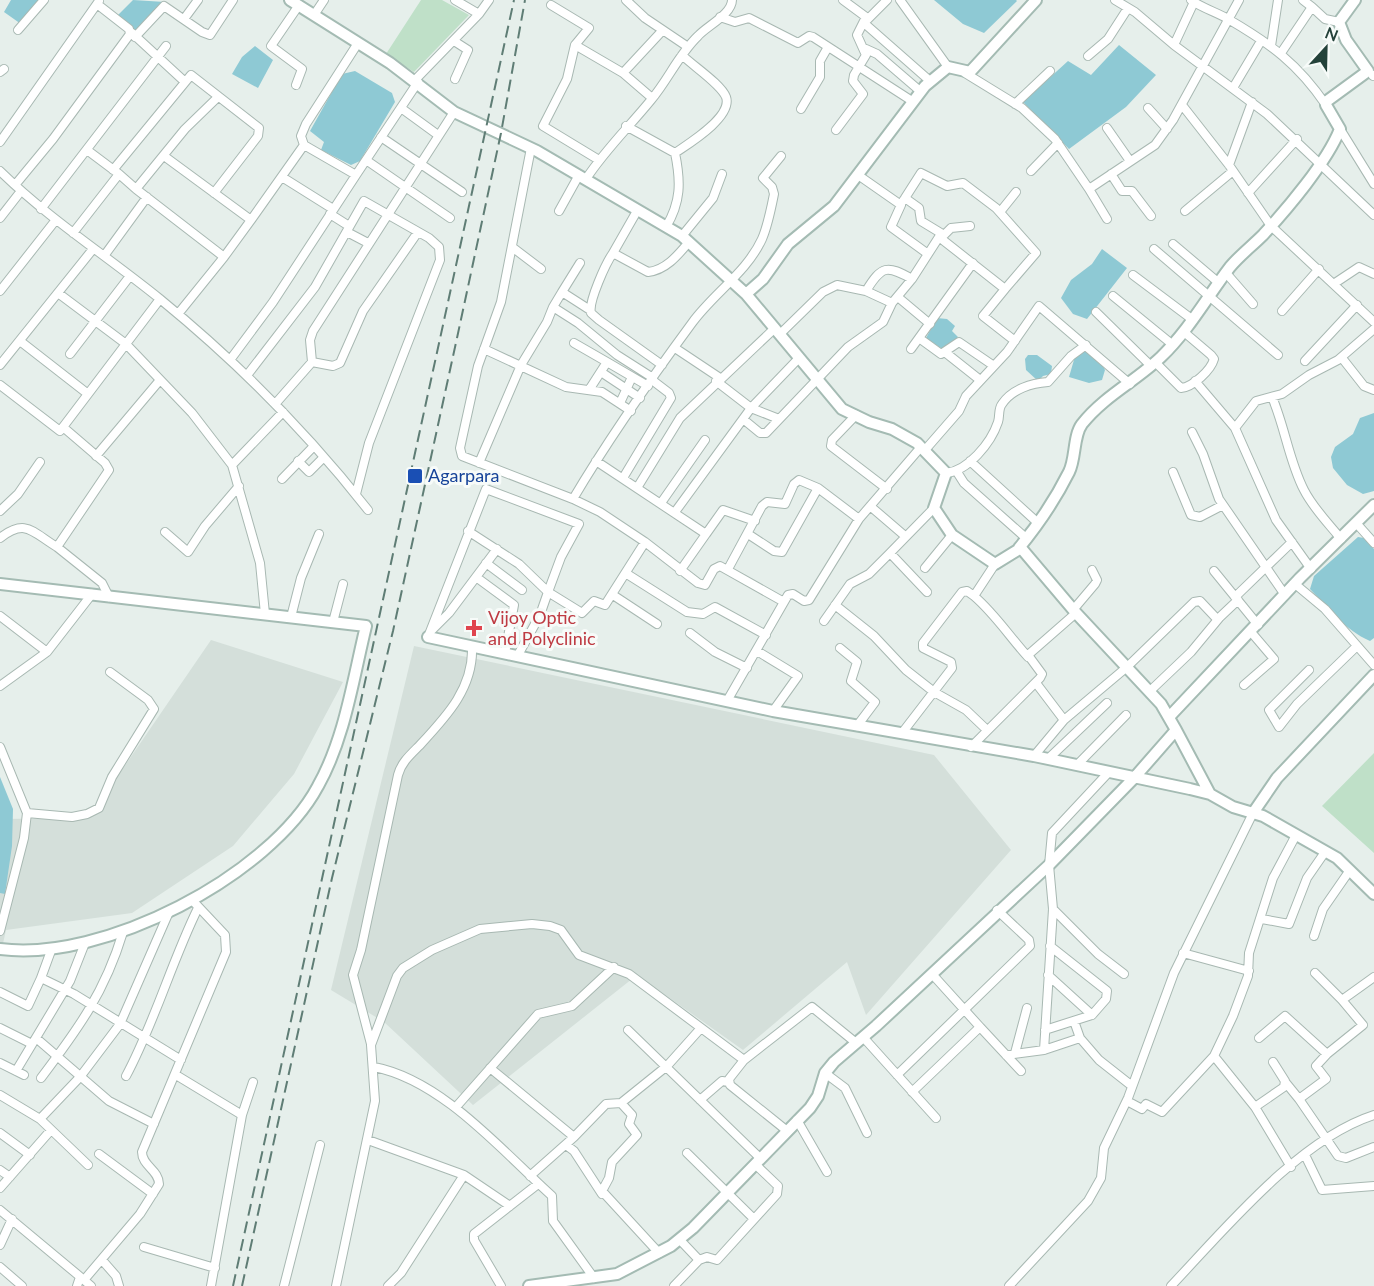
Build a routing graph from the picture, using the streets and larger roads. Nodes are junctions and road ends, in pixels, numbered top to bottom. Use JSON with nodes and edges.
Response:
{"nodes":[{"id":1,"x":44,"y":0,"type":"edge"},
{"id":2,"x":198,"y":0,"type":"edge"},
{"id":3,"x":233,"y":0,"type":"edge"},
{"id":4,"x":324,"y":0,"type":"edge"},
{"id":5,"x":455,"y":0,"type":"edge"},
{"id":6,"x":489,"y":0,"type":"edge"},
{"id":7,"x":732,"y":0,"type":"edge"},
{"id":8,"x":843,"y":0,"type":"edge"},
{"id":9,"x":887,"y":0,"type":"edge"},
{"id":10,"x":900,"y":0,"type":"edge"},
{"id":11,"x":1036,"y":0,"type":"edge"},
{"id":12,"x":1115,"y":0,"type":"edge"},
{"id":13,"x":1239,"y":0,"type":"edge"},
{"id":14,"x":1278,"y":0,"type":"edge"},
{"id":15,"x":1303,"y":0,"type":"edge"},
{"id":16,"x":1355,"y":0,"type":"edge"},
{"id":17,"x":631,"y":1,"type":"edge"},
{"id":18,"x":98,"y":2,"type":"edge"},
{"id":19,"x":1197,"y":2,"type":"edge"},
{"id":20,"x":294,"y":3,"type":"edge"},
{"id":21,"x":551,"y":5,"type":"dead end"},
{"id":22,"x":1312,"y":7,"type":"junction"},
{"id":23,"x":1128,"y":8,"type":"junction"},
{"id":24,"x":479,"y":14,"type":"junction"},
{"id":25,"x":314,"y":15,"type":"junction"},
{"id":26,"x":720,"y":17,"type":"junction"},
{"id":27,"x":184,"y":19,"type":"junction"},
{"id":28,"x":1228,"y":19,"type":"junction"},
{"id":29,"x":1339,"y":22,"type":"junction"},
{"id":30,"x":864,"y":23,"type":"junction"},
{"id":31,"x":18,"y":30,"type":"dead end"},
{"id":32,"x":663,"y":31,"type":"junction"},
{"id":33,"x":133,"y":34,"type":"junction"},
{"id":34,"x":1261,"y":40,"type":"junction"},
{"id":35,"x":454,"y":41,"type":"junction"},
{"id":36,"x":358,"y":43,"type":"junction"},
{"id":37,"x":575,"y":45,"type":"junction"},
{"id":38,"x":1174,"y":45,"type":"junction"},
{"id":39,"x":166,"y":46,"type":"dead end"},
{"id":40,"x":1271,"y":46,"type":"junction"},
{"id":41,"x":688,"y":47,"type":"junction"},
{"id":42,"x":828,"y":47,"type":"junction"},
{"id":43,"x":866,"y":49,"type":"junction"},
{"id":44,"x":1281,"y":53,"type":"junction"},
{"id":45,"x":682,"y":55,"type":"junction"},
{"id":46,"x":1088,"y":56,"type":"dead end"},
{"id":47,"x":156,"y":57,"type":"junction"},
{"id":48,"x":860,"y":67,"type":"junction"},
{"id":49,"x":948,"y":67,"type":"junction"},
{"id":50,"x":1203,"y":67,"type":"junction"},
{"id":51,"x":1050,"y":71,"type":"dead end"},
{"id":52,"x":623,"y":73,"type":"junction"},
{"id":53,"x":965,"y":73,"type":"junction"},
{"id":54,"x":1372,"y":75,"type":"edge"},
{"id":55,"x":455,"y":79,"type":"dead end"},
{"id":56,"x":184,"y":81,"type":"junction"},
{"id":57,"x":416,"y":81,"type":"junction"},
{"id":58,"x":930,"y":81,"type":"junction"},
{"id":59,"x":296,"y":86,"type":"dead end"},
{"id":60,"x":1233,"y":88,"type":"junction"},
{"id":61,"x":920,"y":91,"type":"junction"},
{"id":62,"x":218,"y":97,"type":"junction"},
{"id":63,"x":652,"y":98,"type":"junction"},
{"id":64,"x":912,"y":101,"type":"junction"},
{"id":65,"x":1252,"y":102,"type":"junction"},
{"id":66,"x":1015,"y":104,"type":"junction"},
{"id":67,"x":1182,"y":105,"type":"junction"},
{"id":68,"x":1326,"y":105,"type":"junction"},
{"id":69,"x":401,"y":108,"type":"junction"},
{"id":70,"x":1148,"y":108,"type":"dead end"},
{"id":71,"x":801,"y":109,"type":"dead end"},
{"id":72,"x":454,"y":112,"type":"junction"},
{"id":73,"x":626,"y":126,"type":"junction"},
{"id":74,"x":1107,"y":128,"type":"dead end"},
{"id":75,"x":1167,"y":129,"type":"junction"},
{"id":76,"x":1340,"y":129,"type":"junction"},
{"id":77,"x":836,"y":130,"type":"dead end"},
{"id":78,"x":438,"y":135,"type":"junction"},
{"id":79,"x":381,"y":137,"type":"junction"},
{"id":80,"x":1297,"y":140,"type":"junction"},
{"id":81,"x":0,"y":142,"type":"edge"},
{"id":82,"x":1058,"y":143,"type":"junction"},
{"id":83,"x":304,"y":145,"type":"junction"},
{"id":84,"x":531,"y":148,"type":"junction"},
{"id":85,"x":87,"y":150,"type":"junction"},
{"id":86,"x":675,"y":153,"type":"junction"},
{"id":87,"x":164,"y":156,"type":"junction"},
{"id":88,"x":781,"y":156,"type":"dead end"},
{"id":89,"x":366,"y":160,"type":"junction"},
{"id":90,"x":599,"y":160,"type":"junction"},
{"id":91,"x":1130,"y":161,"type":"junction"},
{"id":92,"x":1320,"y":162,"type":"junction"},
{"id":93,"x":421,"y":164,"type":"junction"},
{"id":94,"x":1231,"y":168,"type":"junction"},
{"id":95,"x":0,"y":171,"type":"edge"},
{"id":96,"x":1031,"y":171,"type":"dead end"},
{"id":97,"x":116,"y":172,"type":"junction"},
{"id":98,"x":722,"y":174,"type":"dead end"},
{"id":99,"x":1111,"y":174,"type":"junction"},
{"id":100,"x":356,"y":175,"type":"junction"},
{"id":101,"x":858,"y":175,"type":"junction"},
{"id":102,"x":282,"y":177,"type":"junction"},
{"id":103,"x":583,"y":177,"type":"junction"},
{"id":104,"x":1374,"y":184,"type":"edge"},
{"id":105,"x":18,"y":188,"type":"junction"},
{"id":106,"x":404,"y":188,"type":"junction"},
{"id":107,"x":136,"y":189,"type":"junction"},
{"id":108,"x":1089,"y":189,"type":"junction"},
{"id":109,"x":462,"y":192,"type":"dead end"},
{"id":110,"x":1016,"y":192,"type":"dead end"},
{"id":111,"x":214,"y":193,"type":"junction"},
{"id":112,"x":1248,"y":193,"type":"junction"},
{"id":113,"x":147,"y":197,"type":"junction"},
{"id":114,"x":902,"y":201,"type":"junction"},
{"id":115,"x":41,"y":209,"type":"junction"},
{"id":116,"x":559,"y":211,"type":"dead end"},
{"id":117,"x":637,"y":211,"type":"junction"},
{"id":118,"x":1185,"y":211,"type":"dead end"},
{"id":119,"x":332,"y":212,"type":"junction"},
{"id":120,"x":1000,"y":212,"type":"junction"},
{"id":121,"x":388,"y":214,"type":"junction"},
{"id":122,"x":1374,"y":215,"type":"edge"},
{"id":123,"x":1151,"y":216,"type":"dead end"},
{"id":124,"x":0,"y":218,"type":"edge"},
{"id":125,"x":450,"y":218,"type":"dead end"},
{"id":126,"x":1107,"y":219,"type":"dead end"},
{"id":127,"x":56,"y":220,"type":"junction"},
{"id":128,"x":251,"y":220,"type":"junction"},
{"id":129,"x":970,"y":226,"type":"dead end"},
{"id":130,"x":1270,"y":226,"type":"junction"},
{"id":131,"x":666,"y":227,"type":"junction"},
{"id":132,"x":348,"y":230,"type":"junction"},
{"id":133,"x":418,"y":232,"type":"junction"},
{"id":134,"x":73,"y":233,"type":"junction"},
{"id":135,"x":686,"y":239,"type":"junction"},
{"id":136,"x":368,"y":243,"type":"junction"},
{"id":137,"x":1173,"y":244,"type":"dead end"},
{"id":138,"x":512,"y":247,"type":"junction"},
{"id":139,"x":93,"y":249,"type":"junction"},
{"id":140,"x":1154,"y":249,"type":"dead end"},
{"id":141,"x":613,"y":253,"type":"junction"},
{"id":142,"x":928,"y":254,"type":"junction"},
{"id":143,"x":104,"y":256,"type":"junction"},
{"id":144,"x":224,"y":257,"type":"junction"},
{"id":145,"x":580,"y":263,"type":"dead end"},
{"id":146,"x":973,"y":263,"type":"junction"},
{"id":147,"x":541,"y":269,"type":"dead end"},
{"id":148,"x":1319,"y":269,"type":"junction"},
{"id":149,"x":1226,"y":273,"type":"junction"},
{"id":150,"x":1374,"y":274,"type":"edge"},
{"id":151,"x":1133,"y":275,"type":"dead end"},
{"id":152,"x":130,"y":276,"type":"junction"},
{"id":153,"x":912,"y":279,"type":"junction"},
{"id":154,"x":732,"y":280,"type":"junction"},
{"id":155,"x":1335,"y":283,"type":"junction"},
{"id":156,"x":1219,"y":284,"type":"junction"},
{"id":157,"x":1005,"y":289,"type":"junction"},
{"id":158,"x":0,"y":291,"type":"edge"},
{"id":159,"x":866,"y":291,"type":"junction"},
{"id":160,"x":562,"y":292,"type":"junction"},
{"id":161,"x":58,"y":293,"type":"junction"},
{"id":162,"x":747,"y":294,"type":"junction"},
{"id":163,"x":1210,"y":295,"type":"junction"},
{"id":164,"x":1113,"y":296,"type":"dead end"},
{"id":165,"x":899,"y":298,"type":"junction"},
{"id":166,"x":160,"y":299,"type":"junction"},
{"id":167,"x":891,"y":303,"type":"junction"},
{"id":168,"x":1253,"y":304,"type":"dead end"},
{"id":169,"x":1357,"y":305,"type":"junction"},
{"id":170,"x":553,"y":307,"type":"junction"},
{"id":171,"x":590,"y":310,"type":"junction"},
{"id":172,"x":1282,"y":311,"type":"dead end"},
{"id":173,"x":1096,"y":312,"type":"dead end"},
{"id":174,"x":178,"y":314,"type":"junction"},
{"id":175,"x":1193,"y":320,"type":"junction"},
{"id":176,"x":96,"y":321,"type":"junction"},
{"id":177,"x":1374,"y":322,"type":"edge"},
{"id":178,"x":930,"y":324,"type":"junction"},
{"id":179,"x":1374,"y":329,"type":"edge"},
{"id":180,"x":777,"y":331,"type":"junction"},
{"id":181,"x":1184,"y":332,"type":"junction"},
{"id":182,"x":919,"y":338,"type":"junction"},
{"id":183,"x":20,"y":341,"type":"junction"},
{"id":184,"x":1015,"y":341,"type":"junction"},
{"id":185,"x":574,"y":343,"type":"dead end"},
{"id":186,"x":126,"y":344,"type":"junction"},
{"id":187,"x":1086,"y":345,"type":"junction"},
{"id":188,"x":1173,"y":345,"type":"junction"},
{"id":189,"x":675,"y":348,"type":"junction"},
{"id":190,"x":484,"y":349,"type":"junction"},
{"id":191,"x":910,"y":349,"type":"dead end"},
{"id":192,"x":946,"y":353,"type":"junction"},
{"id":193,"x":70,"y":354,"type":"dead end"},
{"id":194,"x":1278,"y":355,"type":"dead end"},
{"id":195,"x":799,"y":358,"type":"junction"},
{"id":196,"x":1342,"y":358,"type":"junction"},
{"id":197,"x":231,"y":360,"type":"junction"},
{"id":198,"x":1305,"y":361,"type":"dead end"},
{"id":199,"x":312,"y":362,"type":"junction"},
{"id":200,"x":607,"y":362,"type":"junction"},
{"id":201,"x":1153,"y":364,"type":"junction"},
{"id":202,"x":0,"y":365,"type":"edge"},
{"id":203,"x":520,"y":365,"type":"junction"},
{"id":204,"x":662,"y":365,"type":"junction"},
{"id":205,"x":994,"y":366,"type":"junction"},
{"id":206,"x":601,"y":372,"type":"junction"},
{"id":207,"x":248,"y":374,"type":"junction"},
{"id":208,"x":632,"y":377,"type":"junction"},
{"id":209,"x":718,"y":379,"type":"junction"},
{"id":210,"x":160,"y":380,"type":"junction"},
{"id":211,"x":817,"y":380,"type":"junction"},
{"id":212,"x":980,"y":380,"type":"junction"},
{"id":213,"x":651,"y":381,"type":"junction"},
{"id":214,"x":1195,"y":381,"type":"junction"},
{"id":215,"x":1130,"y":384,"type":"junction"},
{"id":216,"x":0,"y":385,"type":"edge"},
{"id":217,"x":627,"y":389,"type":"junction"},
{"id":218,"x":589,"y":390,"type":"junction"},
{"id":219,"x":1374,"y":390,"type":"edge"},
{"id":220,"x":88,"y":394,"type":"junction"},
{"id":221,"x":1272,"y":397,"type":"junction"},
{"id":222,"x":640,"y":398,"type":"junction"},
{"id":223,"x":620,"y":403,"type":"junction"},
{"id":224,"x":276,"y":404,"type":"junction"},
{"id":225,"x":751,"y":408,"type":"junction"},
{"id":226,"x":631,"y":411,"type":"junction"},
{"id":227,"x":283,"y":412,"type":"junction"},
{"id":228,"x":856,"y":416,"type":"junction"},
{"id":229,"x":743,"y":419,"type":"junction"},
{"id":230,"x":779,"y":419,"type":"junction"},
{"id":231,"x":63,"y":427,"type":"junction"},
{"id":232,"x":1235,"y":428,"type":"junction"},
{"id":233,"x":1192,"y":432,"type":"dead end"},
{"id":234,"x":705,"y":440,"type":"dead end"},
{"id":235,"x":313,"y":447,"type":"junction"},
{"id":236,"x":923,"y":448,"type":"junction"},
{"id":237,"x":96,"y":456,"type":"junction"},
{"id":238,"x":323,"y":458,"type":"junction"},
{"id":239,"x":298,"y":461,"type":"junction"},
{"id":240,"x":596,"y":461,"type":"junction"},
{"id":241,"x":970,"y":461,"type":"junction"},
{"id":242,"x":40,"y":462,"type":"dead end"},
{"id":243,"x":479,"y":463,"type":"junction"},
{"id":244,"x":232,"y":465,"type":"junction"},
{"id":245,"x":1173,"y":472,"type":"dead end"},
{"id":246,"x":951,"y":473,"type":"junction"},
{"id":247,"x":623,"y":478,"type":"junction"},
{"id":248,"x":282,"y":479,"type":"dead end"},
{"id":249,"x":239,"y":486,"type":"junction"},
{"id":250,"x":637,"y":488,"type":"junction"},
{"id":251,"x":818,"y":488,"type":"junction"},
{"id":252,"x":886,"y":489,"type":"junction"},
{"id":253,"x":356,"y":494,"type":"junction"},
{"id":254,"x":573,"y":499,"type":"junction"},
{"id":255,"x":661,"y":503,"type":"junction"},
{"id":256,"x":1223,"y":505,"type":"junction"},
{"id":257,"x":1374,"y":505,"type":"edge"},
{"id":258,"x":870,"y":506,"type":"junction"},
{"id":259,"x":934,"y":508,"type":"junction"},
{"id":260,"x":368,"y":510,"type":"dead end"},
{"id":261,"x":0,"y":511,"type":"edge"},
{"id":262,"x":675,"y":513,"type":"junction"},
{"id":263,"x":859,"y":519,"type":"junction"},
{"id":264,"x":755,"y":521,"type":"junction"},
{"id":265,"x":1038,"y":523,"type":"junction"},
{"id":266,"x":1357,"y":524,"type":"junction"},
{"id":267,"x":468,"y":531,"type":"junction"},
{"id":268,"x":165,"y":532,"type":"dead end"},
{"id":269,"x":319,"y":534,"type":"dead end"},
{"id":270,"x":706,"y":534,"type":"junction"},
{"id":271,"x":748,"y":534,"type":"junction"},
{"id":272,"x":952,"y":535,"type":"junction"},
{"id":273,"x":905,"y":536,"type":"junction"},
{"id":274,"x":0,"y":538,"type":"edge"},
{"id":275,"x":1341,"y":539,"type":"junction"},
{"id":276,"x":645,"y":542,"type":"junction"},
{"id":277,"x":1292,"y":542,"type":"junction"},
{"id":278,"x":1023,"y":543,"type":"junction"},
{"id":279,"x":1374,"y":543,"type":"edge"},
{"id":280,"x":57,"y":547,"type":"junction"},
{"id":281,"x":497,"y":549,"type":"junction"},
{"id":282,"x":890,"y":553,"type":"junction"},
{"id":283,"x":486,"y":563,"type":"junction"},
{"id":284,"x":995,"y":564,"type":"junction"},
{"id":285,"x":926,"y":568,"type":"dead end"},
{"id":286,"x":728,"y":569,"type":"junction"},
{"id":287,"x":1311,"y":569,"type":"junction"},
{"id":288,"x":1092,"y":570,"type":"dead end"},
{"id":289,"x":1265,"y":570,"type":"junction"},
{"id":290,"x":680,"y":571,"type":"junction"},
{"id":291,"x":1214,"y":571,"type":"dead end"},
{"id":292,"x":627,"y":574,"type":"junction"},
{"id":293,"x":476,"y":577,"type":"junction"},
{"id":294,"x":0,"y":584,"type":"edge"},
{"id":295,"x":343,"y":584,"type":"dead end"},
{"id":296,"x":1295,"y":584,"type":"junction"},
{"id":297,"x":522,"y":590,"type":"dead end"},
{"id":298,"x":548,"y":592,"type":"junction"},
{"id":299,"x":927,"y":592,"type":"dead end"},
{"id":300,"x":92,"y":594,"type":"junction"},
{"id":301,"x":613,"y":595,"type":"junction"},
{"id":302,"x":1285,"y":595,"type":"junction"},
{"id":303,"x":974,"y":596,"type":"junction"},
{"id":304,"x":109,"y":597,"type":"junction"},
{"id":305,"x":1236,"y":599,"type":"junction"},
{"id":306,"x":784,"y":602,"type":"junction"},
{"id":307,"x":835,"y":605,"type":"junction"},
{"id":308,"x":1074,"y":611,"type":"junction"},
{"id":309,"x":265,"y":614,"type":"junction"},
{"id":310,"x":0,"y":616,"type":"edge"},
{"id":311,"x":291,"y":617,"type":"junction"},
{"id":312,"x":1217,"y":619,"type":"junction"},
{"id":313,"x":824,"y":621,"type":"dead end"},
{"id":314,"x":333,"y":622,"type":"junction"},
{"id":315,"x":657,"y":624,"type":"dead end"},
{"id":316,"x":1254,"y":628,"type":"junction"},
{"id":317,"x":690,"y":633,"type":"dead end"},
{"id":318,"x":430,"y":634,"type":"junction"},
{"id":319,"x":766,"y":635,"type":"junction"},
{"id":320,"x":472,"y":646,"type":"junction"},
{"id":321,"x":1357,"y":646,"type":"junction"},
{"id":322,"x":840,"y":648,"type":"dead end"},
{"id":323,"x":757,"y":651,"type":"junction"},
{"id":324,"x":47,"y":652,"type":"junction"},
{"id":325,"x":505,"y":653,"type":"junction"},
{"id":326,"x":518,"y":655,"type":"junction"},
{"id":327,"x":1028,"y":657,"type":"junction"},
{"id":328,"x":1374,"y":665,"type":"edge"},
{"id":329,"x":1127,"y":667,"type":"junction"},
{"id":330,"x":747,"y":668,"type":"junction"},
{"id":331,"x":1309,"y":670,"type":"dead end"},
{"id":332,"x":110,"y":672,"type":"dead end"},
{"id":333,"x":1374,"y":675,"type":"edge"},
{"id":334,"x":1297,"y":680,"type":"junction"},
{"id":335,"x":1036,"y":682,"type":"junction"},
{"id":336,"x":0,"y":686,"type":"edge"},
{"id":337,"x":1244,"y":686,"type":"dead end"},
{"id":338,"x":934,"y":692,"type":"junction"},
{"id":339,"x":1150,"y":692,"type":"junction"},
{"id":340,"x":1309,"y":692,"type":"junction"},
{"id":341,"x":727,"y":701,"type":"junction"},
{"id":342,"x":1107,"y":703,"type":"dead end"},
{"id":343,"x":773,"y":711,"type":"junction"},
{"id":344,"x":1126,"y":715,"type":"dead end"},
{"id":345,"x":1170,"y":716,"type":"junction"},
{"id":346,"x":1064,"y":720,"type":"junction"},
{"id":347,"x":857,"y":726,"type":"junction"},
{"id":348,"x":987,"y":730,"type":"junction"},
{"id":349,"x":1176,"y":730,"type":"junction"},
{"id":350,"x":902,"y":733,"type":"junction"},
{"id":351,"x":0,"y":747,"type":"edge"},
{"id":352,"x":971,"y":747,"type":"junction"},
{"id":353,"x":1034,"y":756,"type":"junction"},
{"id":354,"x":1048,"y":759,"type":"junction"},
{"id":355,"x":1077,"y":765,"type":"junction"},
{"id":356,"x":1109,"y":772,"type":"junction"},
{"id":357,"x":1134,"y":778,"type":"junction"},
{"id":358,"x":1210,"y":794,"type":"junction"},
{"id":359,"x":27,"y":813,"type":"junction"},
{"id":360,"x":1253,"y":813,"type":"junction"},
{"id":361,"x":1296,"y":835,"type":"junction"},
{"id":362,"x":1325,"y":852,"type":"junction"},
{"id":363,"x":1049,"y":864,"type":"junction"},
{"id":364,"x":1350,"y":870,"type":"junction"},
{"id":365,"x":1374,"y":894,"type":"edge"},
{"id":366,"x":195,"y":904,"type":"junction"},
{"id":367,"x":1053,"y":909,"type":"junction"},
{"id":368,"x":998,"y":910,"type":"junction"},
{"id":369,"x":169,"y":912,"type":"junction"},
{"id":370,"x":1262,"y":919,"type":"junction"},
{"id":371,"x":0,"y":931,"type":"edge"},
{"id":372,"x":123,"y":932,"type":"junction"},
{"id":373,"x":1314,"y":936,"type":"dead end"},
{"id":374,"x":85,"y":943,"type":"junction"},
{"id":375,"x":1050,"y":946,"type":"junction"},
{"id":376,"x":52,"y":948,"type":"junction"},
{"id":377,"x":0,"y":949,"type":"edge"},
{"id":378,"x":1183,"y":953,"type":"junction"},
{"id":379,"x":614,"y":967,"type":"junction"},
{"id":380,"x":1249,"y":971,"type":"junction"},
{"id":381,"x":1315,"y":973,"type":"dead end"},
{"id":382,"x":932,"y":974,"type":"junction"},
{"id":383,"x":1124,"y":974,"type":"dead end"},
{"id":384,"x":1048,"y":975,"type":"junction"},
{"id":385,"x":1374,"y":977,"type":"edge"},
{"id":386,"x":41,"y":978,"type":"junction"},
{"id":387,"x":65,"y":989,"type":"junction"},
{"id":388,"x":0,"y":993,"type":"edge"},
{"id":389,"x":1342,"y":1000,"type":"junction"},
{"id":390,"x":93,"y":1006,"type":"junction"},
{"id":391,"x":1027,"y":1008,"type":"dead end"},
{"id":392,"x":964,"y":1009,"type":"junction"},
{"id":393,"x":1092,"y":1015,"type":"junction"},
{"id":394,"x":1074,"y":1021,"type":"junction"},
{"id":395,"x":120,"y":1024,"type":"junction"},
{"id":396,"x":0,"y":1028,"type":"edge"},
{"id":397,"x":701,"y":1028,"type":"junction"},
{"id":398,"x":980,"y":1028,"type":"junction"},
{"id":399,"x":628,"y":1030,"type":"dead end"},
{"id":400,"x":1045,"y":1030,"type":"junction"},
{"id":401,"x":1080,"y":1038,"type":"junction"},
{"id":402,"x":1259,"y":1038,"type":"dead end"},
{"id":403,"x":146,"y":1039,"type":"junction"},
{"id":404,"x":859,"y":1040,"type":"junction"},
{"id":405,"x":34,"y":1041,"type":"junction"},
{"id":406,"x":372,"y":1045,"type":"junction"},
{"id":407,"x":1044,"y":1050,"type":"junction"},
{"id":408,"x":1015,"y":1053,"type":"junction"},
{"id":409,"x":1327,"y":1054,"type":"junction"},
{"id":410,"x":1006,"y":1055,"type":"junction"},
{"id":411,"x":1214,"y":1056,"type":"junction"},
{"id":412,"x":57,"y":1057,"type":"junction"},
{"id":413,"x":181,"y":1060,"type":"junction"},
{"id":414,"x":744,"y":1060,"type":"junction"},
{"id":415,"x":1274,"y":1062,"type":"dead end"},
{"id":416,"x":0,"y":1063,"type":"edge"},
{"id":417,"x":667,"y":1066,"type":"junction"},
{"id":418,"x":374,"y":1067,"type":"junction"},
{"id":419,"x":489,"y":1068,"type":"junction"},
{"id":420,"x":16,"y":1071,"type":"junction"},
{"id":421,"x":1021,"y":1071,"type":"dead end"},
{"id":422,"x":825,"y":1073,"type":"junction"},
{"id":423,"x":24,"y":1075,"type":"dead end"},
{"id":424,"x":176,"y":1075,"type":"junction"},
{"id":425,"x":897,"y":1075,"type":"junction"},
{"id":426,"x":126,"y":1076,"type":"dead end"},
{"id":427,"x":80,"y":1077,"type":"junction"},
{"id":428,"x":41,"y":1078,"type":"dead end"},
{"id":429,"x":253,"y":1082,"type":"dead end"},
{"id":430,"x":729,"y":1082,"type":"junction"},
{"id":431,"x":1286,"y":1083,"type":"junction"},
{"id":432,"x":1132,"y":1086,"type":"junction"},
{"id":433,"x":912,"y":1092,"type":"junction"},
{"id":434,"x":0,"y":1095,"type":"edge"},
{"id":435,"x":1299,"y":1099,"type":"junction"},
{"id":436,"x":700,"y":1100,"type":"junction"},
{"id":437,"x":1127,"y":1101,"type":"junction"},
{"id":438,"x":621,"y":1103,"type":"junction"},
{"id":439,"x":456,"y":1107,"type":"junction"},
{"id":440,"x":1255,"y":1107,"type":"junction"},
{"id":441,"x":242,"y":1115,"type":"junction"},
{"id":442,"x":1374,"y":1115,"type":"edge"},
{"id":443,"x":936,"y":1118,"type":"dead end"},
{"id":444,"x":40,"y":1119,"type":"junction"},
{"id":445,"x":797,"y":1120,"type":"junction"},
{"id":446,"x":154,"y":1124,"type":"junction"},
{"id":447,"x":51,"y":1130,"type":"junction"},
{"id":448,"x":786,"y":1130,"type":"junction"},
{"id":449,"x":0,"y":1133,"type":"edge"},
{"id":450,"x":867,"y":1133,"type":"dead end"},
{"id":451,"x":574,"y":1137,"type":"junction"},
{"id":452,"x":1327,"y":1137,"type":"junction"},
{"id":453,"x":368,"y":1140,"type":"junction"},
{"id":454,"x":320,"y":1145,"type":"dead end"},
{"id":455,"x":566,"y":1145,"type":"junction"},
{"id":456,"x":1374,"y":1147,"type":"edge"},
{"id":457,"x":687,"y":1153,"type":"dead end"},
{"id":458,"x":99,"y":1154,"type":"dead end"},
{"id":459,"x":30,"y":1155,"type":"junction"},
{"id":460,"x":1305,"y":1155,"type":"junction"},
{"id":461,"x":758,"y":1161,"type":"junction"},
{"id":462,"x":88,"y":1165,"type":"dead end"},
{"id":463,"x":1291,"y":1167,"type":"junction"},
{"id":464,"x":0,"y":1170,"type":"edge"},
{"id":465,"x":827,"y":1172,"type":"dead end"},
{"id":466,"x":464,"y":1175,"type":"junction"},
{"id":467,"x":530,"y":1176,"type":"junction"},
{"id":468,"x":10,"y":1177,"type":"junction"},
{"id":469,"x":538,"y":1184,"type":"junction"},
{"id":470,"x":1374,"y":1186,"type":"edge"},
{"id":471,"x":0,"y":1188,"type":"edge"},
{"id":472,"x":727,"y":1193,"type":"junction"},
{"id":473,"x":153,"y":1194,"type":"junction"},
{"id":474,"x":602,"y":1194,"type":"junction"},
{"id":475,"x":510,"y":1206,"type":"junction"},
{"id":476,"x":0,"y":1210,"type":"edge"},
{"id":477,"x":753,"y":1218,"type":"junction"},
{"id":478,"x":12,"y":1219,"type":"junction"},
{"id":479,"x":680,"y":1240,"type":"junction"},
{"id":480,"x":0,"y":1245,"type":"edge"},
{"id":481,"x":144,"y":1247,"type":"dead end"},
{"id":482,"x":659,"y":1253,"type":"junction"},
{"id":483,"x":102,"y":1260,"type":"junction"},
{"id":484,"x":699,"y":1260,"type":"junction"},
{"id":485,"x":0,"y":1267,"type":"edge"},
{"id":486,"x":215,"y":1268,"type":"junction"},
{"id":487,"x":594,"y":1278,"type":"junction"},
{"id":488,"x":82,"y":1279,"type":"junction"},
{"id":489,"x":560,"y":1285,"type":"edge"},
{"id":490,"x":22,"y":1286,"type":"edge"},
{"id":491,"x":77,"y":1286,"type":"edge"},
{"id":492,"x":91,"y":1286,"type":"edge"},
{"id":493,"x":119,"y":1286,"type":"edge"},
{"id":494,"x":211,"y":1286,"type":"edge"},
{"id":495,"x":284,"y":1286,"type":"edge"},
{"id":496,"x":336,"y":1286,"type":"edge"},
{"id":497,"x":388,"y":1286,"type":"edge"},
{"id":498,"x":501,"y":1286,"type":"edge"},
{"id":499,"x":529,"y":1286,"type":"edge"},
{"id":500,"x":674,"y":1286,"type":"edge"},
{"id":501,"x":1009,"y":1286,"type":"edge"},
{"id":502,"x":1171,"y":1286,"type":"edge"}],
"edges":[{"from":1,"to":31,"type":"street"},
{"from":2,"to":27,"type":"street"},
{"from":3,"to":27,"type":"street"},
{"from":4,"to":25,"type":"street"},
{"from":5,"to":24,"type":"street"},
{"from":6,"to":24,"type":"street"},
{"from":7,"to":26,"type":"street"},
{"from":8,"to":30,"type":"street"},
{"from":9,"to":30,"type":"street"},
{"from":10,"to":49,"type":"street"},
{"from":11,"to":53,"type":"street"},
{"from":12,"to":23,"type":"street"},
{"from":13,"to":28,"type":"street"},
{"from":14,"to":40,"type":"street"},
{"from":15,"to":22,"type":"street"},
{"from":16,"to":29,"type":"street"},
{"from":17,"to":32,"type":"street"},
{"from":18,"to":33,"type":"street"},
{"from":18,"to":81,"type":"street"},
{"from":19,"to":28,"type":"street"},
{"from":19,"to":38,"type":"street"},
{"from":20,"to":25,"type":"street"},
{"from":20,"to":59,"type":"street"},
{"from":21,"to":37,"type":"street"},
{"from":22,"to":29,"type":"street"},
{"from":22,"to":44,"type":"street"},
{"from":23,"to":38,"type":"street"},
{"from":23,"to":46,"type":"street"},
{"from":24,"to":35,"type":"street"},
{"from":25,"to":36,"type":"street"},
{"from":26,"to":41,"type":"street"},
{"from":26,"to":42,"type":"street"},
{"from":27,"to":33,"type":"street"},
{"from":28,"to":34,"type":"street"},
{"from":28,"to":50,"type":"street"},
{"from":29,"to":54,"type":"street"},
{"from":30,"to":43,"type":"street"},
{"from":30,"to":58,"type":"street"},
{"from":32,"to":41,"type":"street"},
{"from":32,"to":52,"type":"street"},
{"from":33,"to":47,"type":"street"},
{"from":33,"to":105,"type":"street"},
{"from":34,"to":40,"type":"street"},
{"from":34,"to":60,"type":"street"},
{"from":35,"to":55,"type":"street"},
{"from":35,"to":57,"type":"street"},
{"from":36,"to":57,"type":"street"},
{"from":36,"to":83,"type":"street"},
{"from":37,"to":52,"type":"street"},
{"from":37,"to":90,"type":"street"},
{"from":38,"to":50,"type":"street"},
{"from":39,"to":47,"type":"street"},
{"from":40,"to":44,"type":"street"},
{"from":41,"to":45,"type":"street"},
{"from":42,"to":48,"type":"street"},
{"from":42,"to":71,"type":"street"},
{"from":43,"to":48,"type":"street"},
{"from":43,"to":61,"type":"street"},
{"from":44,"to":68,"type":"street"},
{"from":45,"to":63,"type":"street"},
{"from":45,"to":86,"type":"street"},
{"from":47,"to":56,"type":"street"},
{"from":47,"to":85,"type":"street"},
{"from":48,"to":64,"type":"street"},
{"from":48,"to":77,"type":"street"},
{"from":49,"to":53,"type":"street"},
{"from":49,"to":58,"type":"street"},
{"from":50,"to":60,"type":"street"},
{"from":50,"to":67,"type":"street"},
{"from":51,"to":66,"type":"street"},
{"from":52,"to":63,"type":"street"},
{"from":53,"to":66,"type":"street"},
{"from":54,"to":68,"type":"street"},
{"from":56,"to":62,"type":"street"},
{"from":56,"to":97,"type":"street"},
{"from":57,"to":69,"type":"street"},
{"from":57,"to":72,"type":"street"},
{"from":58,"to":61,"type":"street"},
{"from":60,"to":65,"type":"street"},
{"from":61,"to":64,"type":"street"},
{"from":62,"to":87,"type":"street"},
{"from":62,"to":111,"type":"street"},
{"from":63,"to":73,"type":"street"},
{"from":64,"to":101,"type":"street"},
{"from":65,"to":80,"type":"street"},
{"from":65,"to":94,"type":"street"},
{"from":66,"to":82,"type":"street"},
{"from":67,"to":75,"type":"street"},
{"from":67,"to":94,"type":"street"},
{"from":68,"to":76,"type":"street"},
{"from":69,"to":78,"type":"street"},
{"from":69,"to":79,"type":"street"},
{"from":70,"to":75,"type":"street"},
{"from":72,"to":78,"type":"street"},
{"from":72,"to":84,"type":"street"},
{"from":73,"to":86,"type":"street"},
{"from":73,"to":90,"type":"street"},
{"from":74,"to":91,"type":"street"},
{"from":75,"to":91,"type":"street"},
{"from":76,"to":92,"type":"street"},
{"from":76,"to":104,"type":"street"},
{"from":78,"to":93,"type":"street"},
{"from":79,"to":89,"type":"street"},
{"from":79,"to":93,"type":"street"},
{"from":80,"to":92,"type":"street"},
{"from":80,"to":112,"type":"street"},
{"from":82,"to":96,"type":"street"},
{"from":82,"to":108,"type":"street"},
{"from":83,"to":100,"type":"street"},
{"from":83,"to":102,"type":"street"},
{"from":84,"to":103,"type":"street"},
{"from":84,"to":138,"type":"street"},
{"from":85,"to":97,"type":"street"},
{"from":85,"to":115,"type":"street"},
{"from":86,"to":131,"type":"street"},
{"from":87,"to":107,"type":"street"},
{"from":87,"to":111,"type":"street"},
{"from":88,"to":154,"type":"street"},
{"from":89,"to":100,"type":"street"},
{"from":89,"to":106,"type":"street"},
{"from":90,"to":103,"type":"street"},
{"from":91,"to":99,"type":"street"},
{"from":92,"to":122,"type":"street"},
{"from":92,"to":130,"type":"street"},
{"from":93,"to":106,"type":"street"},
{"from":93,"to":109,"type":"street"},
{"from":94,"to":112,"type":"street"},
{"from":94,"to":118,"type":"street"},
{"from":95,"to":105,"type":"street"},
{"from":97,"to":107,"type":"street"},
{"from":97,"to":134,"type":"street"},
{"from":98,"to":135,"type":"street"},
{"from":99,"to":108,"type":"street"},
{"from":99,"to":123,"type":"street"},
{"from":100,"to":119,"type":"street"},
{"from":101,"to":114,"type":"street"},
{"from":101,"to":162,"type":"street"},
{"from":102,"to":119,"type":"street"},
{"from":102,"to":128,"type":"street"},
{"from":103,"to":116,"type":"street"},
{"from":103,"to":117,"type":"street"},
{"from":105,"to":115,"type":"street"},
{"from":105,"to":124,"type":"street"},
{"from":106,"to":121,"type":"street"},
{"from":106,"to":125,"type":"street"},
{"from":107,"to":113,"type":"street"},
{"from":108,"to":126,"type":"street"},
{"from":110,"to":120,"type":"street"},
{"from":111,"to":128,"type":"street"},
{"from":112,"to":130,"type":"street"},
{"from":113,"to":143,"type":"street"},
{"from":113,"to":144,"type":"street"},
{"from":114,"to":120,"type":"street"},
{"from":114,"to":129,"type":"street"},
{"from":114,"to":142,"type":"street"},
{"from":115,"to":127,"type":"street"},
{"from":117,"to":131,"type":"street"},
{"from":117,"to":141,"type":"street"},
{"from":119,"to":132,"type":"street"},
{"from":119,"to":197,"type":"street"},
{"from":120,"to":157,"type":"street"},
{"from":121,"to":132,"type":"street"},
{"from":121,"to":133,"type":"street"},
{"from":121,"to":136,"type":"street"},
{"from":127,"to":134,"type":"street"},
{"from":127,"to":158,"type":"street"},
{"from":128,"to":144,"type":"street"},
{"from":130,"to":148,"type":"street"},
{"from":130,"to":149,"type":"street"},
{"from":131,"to":135,"type":"street"},
{"from":132,"to":136,"type":"street"},
{"from":132,"to":207,"type":"street"},
{"from":133,"to":199,"type":"street"},
{"from":133,"to":253,"type":"street"},
{"from":134,"to":139,"type":"street"},
{"from":135,"to":141,"type":"street"},
{"from":135,"to":154,"type":"street"},
{"from":136,"to":199,"type":"street"},
{"from":137,"to":156,"type":"street"},
{"from":138,"to":147,"type":"street"},
{"from":138,"to":190,"type":"street"},
{"from":139,"to":143,"type":"street"},
{"from":139,"to":161,"type":"street"},
{"from":140,"to":163,"type":"street"},
{"from":141,"to":171,"type":"street"},
{"from":142,"to":146,"type":"street"},
{"from":142,"to":153,"type":"street"},
{"from":143,"to":152,"type":"street"},
{"from":144,"to":174,"type":"street"},
{"from":145,"to":160,"type":"street"},
{"from":146,"to":157,"type":"street"},
{"from":146,"to":178,"type":"street"},
{"from":148,"to":155,"type":"street"},
{"from":148,"to":172,"type":"street"},
{"from":149,"to":156,"type":"street"},
{"from":149,"to":168,"type":"street"},
{"from":150,"to":155,"type":"street"},
{"from":151,"to":175,"type":"street"},
{"from":152,"to":166,"type":"street"},
{"from":152,"to":176,"type":"street"},
{"from":153,"to":159,"type":"street"},
{"from":153,"to":165,"type":"street"},
{"from":154,"to":162,"type":"street"},
{"from":154,"to":189,"type":"street"},
{"from":155,"to":169,"type":"street"},
{"from":156,"to":163,"type":"street"},
{"from":157,"to":184,"type":"street"},
{"from":159,"to":167,"type":"street"},
{"from":159,"to":180,"type":"street"},
{"from":160,"to":170,"type":"street"},
{"from":160,"to":171,"type":"street"},
{"from":161,"to":176,"type":"street"},
{"from":161,"to":183,"type":"street"},
{"from":162,"to":180,"type":"street"},
{"from":163,"to":175,"type":"street"},
{"from":163,"to":194,"type":"street"},
{"from":164,"to":188,"type":"street"},
{"from":165,"to":167,"type":"street"},
{"from":165,"to":178,"type":"street"},
{"from":166,"to":174,"type":"street"},
{"from":166,"to":186,"type":"street"},
{"from":167,"to":211,"type":"street"},
{"from":169,"to":177,"type":"street"},
{"from":169,"to":198,"type":"street"},
{"from":170,"to":203,"type":"street"},
{"from":170,"to":213,"type":"street"},
{"from":171,"to":204,"type":"street"},
{"from":173,"to":201,"type":"street"},
{"from":174,"to":197,"type":"street"},
{"from":175,"to":181,"type":"street"},
{"from":176,"to":186,"type":"street"},
{"from":176,"to":193,"type":"street"},
{"from":178,"to":182,"type":"street"},
{"from":179,"to":196,"type":"street"},
{"from":180,"to":195,"type":"street"},
{"from":180,"to":209,"type":"street"},
{"from":181,"to":188,"type":"street"},
{"from":181,"to":214,"type":"street"},
{"from":182,"to":191,"type":"street"},
{"from":182,"to":192,"type":"street"},
{"from":183,"to":202,"type":"street"},
{"from":183,"to":220,"type":"street"},
{"from":184,"to":187,"type":"street"},
{"from":184,"to":205,"type":"street"},
{"from":185,"to":200,"type":"street"},
{"from":186,"to":210,"type":"street"},
{"from":186,"to":220,"type":"street"},
{"from":187,"to":215,"type":"street"},
{"from":187,"to":241,"type":"street"},
{"from":188,"to":201,"type":"street"},
{"from":189,"to":204,"type":"street"},
{"from":189,"to":209,"type":"street"},
{"from":190,"to":203,"type":"street"},
{"from":190,"to":243,"type":"street"},
{"from":192,"to":205,"type":"street"},
{"from":192,"to":212,"type":"street"},
{"from":195,"to":211,"type":"street"},
{"from":195,"to":225,"type":"street"},
{"from":196,"to":219,"type":"street"},
{"from":196,"to":221,"type":"street"},
{"from":197,"to":207,"type":"street"},
{"from":199,"to":224,"type":"street"},
{"from":200,"to":206,"type":"street"},
{"from":200,"to":208,"type":"street"},
{"from":201,"to":214,"type":"street"},
{"from":201,"to":215,"type":"street"},
{"from":203,"to":218,"type":"street"},
{"from":203,"to":243,"type":"street"},
{"from":204,"to":213,"type":"street"},
{"from":205,"to":212,"type":"street"},
{"from":206,"to":217,"type":"street"},
{"from":206,"to":218,"type":"street"},
{"from":207,"to":224,"type":"street"},
{"from":208,"to":213,"type":"street"},
{"from":208,"to":217,"type":"street"},
{"from":209,"to":225,"type":"street"},
{"from":209,"to":250,"type":"street"},
{"from":210,"to":237,"type":"street"},
{"from":210,"to":244,"type":"street"},
{"from":211,"to":228,"type":"street"},
{"from":211,"to":230,"type":"street"},
{"from":212,"to":236,"type":"street"},
{"from":213,"to":222,"type":"street"},
{"from":213,"to":247,"type":"street"},
{"from":214,"to":232,"type":"street"},
{"from":215,"to":265,"type":"street"},
{"from":216,"to":231,"type":"street"},
{"from":217,"to":222,"type":"street"},
{"from":217,"to":223,"type":"street"},
{"from":218,"to":223,"type":"street"},
{"from":220,"to":231,"type":"street"},
{"from":221,"to":232,"type":"street"},
{"from":221,"to":275,"type":"street"},
{"from":222,"to":226,"type":"street"},
{"from":223,"to":226,"type":"street"},
{"from":224,"to":227,"type":"street"},
{"from":225,"to":229,"type":"street"},
{"from":225,"to":230,"type":"street"},
{"from":226,"to":240,"type":"street"},
{"from":227,"to":235,"type":"street"},
{"from":227,"to":244,"type":"street"},
{"from":228,"to":236,"type":"street"},
{"from":228,"to":252,"type":"street"},
{"from":229,"to":230,"type":"street"},
{"from":229,"to":262,"type":"street"},
{"from":231,"to":237,"type":"street"},
{"from":232,"to":277,"type":"street"},
{"from":233,"to":256,"type":"street"},
{"from":234,"to":255,"type":"street"},
{"from":235,"to":238,"type":"street"},
{"from":235,"to":239,"type":"street"},
{"from":236,"to":246,"type":"street"},
{"from":236,"to":252,"type":"street"},
{"from":237,"to":280,"type":"street"},
{"from":238,"to":239,"type":"street"},
{"from":238,"to":253,"type":"street"},
{"from":239,"to":248,"type":"street"},
{"from":240,"to":247,"type":"street"},
{"from":240,"to":254,"type":"street"},
{"from":241,"to":246,"type":"street"},
{"from":241,"to":265,"type":"street"},
{"from":242,"to":261,"type":"street"},
{"from":243,"to":254,"type":"street"},
{"from":244,"to":249,"type":"street"},
{"from":245,"to":256,"type":"street"},
{"from":246,"to":259,"type":"street"},
{"from":246,"to":278,"type":"street"},
{"from":247,"to":250,"type":"street"},
{"from":249,"to":268,"type":"street"},
{"from":249,"to":309,"type":"street"},
{"from":250,"to":255,"type":"street"},
{"from":251,"to":263,"type":"street"},
{"from":251,"to":264,"type":"street"},
{"from":251,"to":271,"type":"street"},
{"from":252,"to":258,"type":"street"},
{"from":253,"to":260,"type":"street"},
{"from":254,"to":276,"type":"street"},
{"from":255,"to":262,"type":"street"},
{"from":256,"to":289,"type":"street"},
{"from":257,"to":266,"type":"street"},
{"from":258,"to":263,"type":"street"},
{"from":258,"to":273,"type":"street"},
{"from":259,"to":272,"type":"street"},
{"from":259,"to":273,"type":"street"},
{"from":262,"to":270,"type":"street"},
{"from":263,"to":306,"type":"street"},
{"from":264,"to":270,"type":"street"},
{"from":264,"to":271,"type":"street"},
{"from":265,"to":278,"type":"street"},
{"from":266,"to":275,"type":"street"},
{"from":266,"to":279,"type":"street"},
{"from":267,"to":281,"type":"street"},
{"from":267,"to":298,"type":"street"},
{"from":267,"to":318,"type":"street"},
{"from":269,"to":311,"type":"street"},
{"from":270,"to":290,"type":"street"},
{"from":271,"to":286,"type":"street"},
{"from":272,"to":284,"type":"street"},
{"from":272,"to":285,"type":"street"},
{"from":273,"to":282,"type":"street"},
{"from":274,"to":280,"type":"street"},
{"from":275,"to":287,"type":"street"},
{"from":276,"to":290,"type":"street"},
{"from":276,"to":292,"type":"street"},
{"from":277,"to":287,"type":"street"},
{"from":277,"to":289,"type":"street"},
{"from":278,"to":284,"type":"street"},
{"from":278,"to":308,"type":"street"},
{"from":280,"to":304,"type":"street"},
{"from":281,"to":283,"type":"street"},
{"from":281,"to":298,"type":"street"},
{"from":282,"to":299,"type":"street"},
{"from":282,"to":307,"type":"street"},
{"from":283,"to":293,"type":"street"},
{"from":283,"to":297,"type":"street"},
{"from":284,"to":303,"type":"street"},
{"from":286,"to":290,"type":"street"},
{"from":286,"to":306,"type":"street"},
{"from":287,"to":296,"type":"street"},
{"from":288,"to":308,"type":"street"},
{"from":289,"to":302,"type":"street"},
{"from":289,"to":305,"type":"street"},
{"from":291,"to":305,"type":"street"},
{"from":292,"to":301,"type":"street"},
{"from":292,"to":319,"type":"street"},
{"from":293,"to":318,"type":"street"},
{"from":293,"to":325,"type":"street"},
{"from":294,"to":300,"type":"street"},
{"from":295,"to":314,"type":"street"},
{"from":296,"to":302,"type":"street"},
{"from":296,"to":321,"type":"street"},
{"from":298,"to":301,"type":"street"},
{"from":298,"to":326,"type":"street"},
{"from":300,"to":304,"type":"street"},
{"from":300,"to":324,"type":"street"},
{"from":301,"to":315,"type":"street"},
{"from":302,"to":316,"type":"street"},
{"from":303,"to":327,"type":"street"},
{"from":303,"to":338,"type":"street"},
{"from":304,"to":309,"type":"street"},
{"from":305,"to":312,"type":"street"},
{"from":305,"to":316,"type":"street"},
{"from":306,"to":319,"type":"street"},
{"from":307,"to":313,"type":"street"},
{"from":307,"to":338,"type":"street"},
{"from":308,"to":327,"type":"street"},
{"from":308,"to":329,"type":"street"},
{"from":309,"to":311,"type":"street"},
{"from":310,"to":324,"type":"street"},
{"from":311,"to":314,"type":"street"},
{"from":312,"to":329,"type":"street"},
{"from":312,"to":339,"type":"street"},
{"from":314,"to":366,"type":"street"},
{"from":316,"to":337,"type":"street"},
{"from":316,"to":345,"type":"street"},
{"from":317,"to":330,"type":"street"},
{"from":318,"to":320,"type":"street"},
{"from":319,"to":323,"type":"street"},
{"from":320,"to":325,"type":"street"},
{"from":320,"to":406,"type":"street"},
{"from":321,"to":328,"type":"street"},
{"from":321,"to":340,"type":"street"},
{"from":322,"to":347,"type":"street"},
{"from":323,"to":330,"type":"street"},
{"from":323,"to":343,"type":"street"},
{"from":324,"to":336,"type":"street"},
{"from":325,"to":326,"type":"street"},
{"from":326,"to":341,"type":"street"},
{"from":327,"to":335,"type":"street"},
{"from":329,"to":339,"type":"street"},
{"from":329,"to":346,"type":"street"},
{"from":330,"to":341,"type":"street"},
{"from":331,"to":334,"type":"street"},
{"from":332,"to":359,"type":"street"},
{"from":333,"to":360,"type":"street"},
{"from":334,"to":340,"type":"street"},
{"from":334,"to":340,"type":"street"},
{"from":335,"to":346,"type":"street"},
{"from":335,"to":348,"type":"street"},
{"from":338,"to":348,"type":"street"},
{"from":338,"to":350,"type":"street"},
{"from":339,"to":345,"type":"street"},
{"from":341,"to":343,"type":"street"},
{"from":342,"to":354,"type":"street"},
{"from":343,"to":347,"type":"street"},
{"from":344,"to":355,"type":"street"},
{"from":345,"to":349,"type":"street"},
{"from":346,"to":353,"type":"street"},
{"from":347,"to":350,"type":"street"},
{"from":348,"to":352,"type":"street"},
{"from":349,"to":357,"type":"street"},
{"from":349,"to":358,"type":"street"},
{"from":350,"to":352,"type":"street"},
{"from":351,"to":359,"type":"street"},
{"from":352,"to":353,"type":"street"},
{"from":353,"to":354,"type":"street"},
{"from":354,"to":355,"type":"street"},
{"from":355,"to":356,"type":"street"},
{"from":356,"to":357,"type":"street"},
{"from":356,"to":363,"type":"street"},
{"from":357,"to":358,"type":"street"},
{"from":357,"to":363,"type":"street"},
{"from":358,"to":360,"type":"street"},
{"from":359,"to":371,"type":"street"},
{"from":360,"to":361,"type":"street"},
{"from":360,"to":378,"type":"street"},
{"from":361,"to":362,"type":"street"},
{"from":361,"to":370,"type":"street"},
{"from":362,"to":364,"type":"street"},
{"from":362,"to":370,"type":"street"},
{"from":363,"to":367,"type":"street"},
{"from":363,"to":368,"type":"street"},
{"from":364,"to":365,"type":"street"},
{"from":364,"to":373,"type":"street"},
{"from":366,"to":369,"type":"street"},
{"from":366,"to":403,"type":"street"},
{"from":366,"to":413,"type":"street"},
{"from":367,"to":375,"type":"street"},
{"from":367,"to":383,"type":"street"},
{"from":368,"to":382,"type":"street"},
{"from":368,"to":392,"type":"street"},
{"from":369,"to":372,"type":"street"},
{"from":369,"to":395,"type":"street"},
{"from":370,"to":380,"type":"street"},
{"from":372,"to":374,"type":"street"},
{"from":372,"to":390,"type":"street"},
{"from":374,"to":376,"type":"street"},
{"from":374,"to":387,"type":"street"},
{"from":375,"to":384,"type":"street"},
{"from":375,"to":393,"type":"street"},
{"from":376,"to":377,"type":"street"},
{"from":376,"to":386,"type":"street"},
{"from":378,"to":380,"type":"street"},
{"from":378,"to":432,"type":"street"},
{"from":379,"to":397,"type":"street"},
{"from":379,"to":406,"type":"street"},
{"from":379,"to":419,"type":"street"},
{"from":380,"to":411,"type":"street"},
{"from":381,"to":389,"type":"street"},
{"from":382,"to":392,"type":"street"},
{"from":382,"to":404,"type":"street"},
{"from":384,"to":393,"type":"street"},
{"from":384,"to":400,"type":"street"},
{"from":385,"to":389,"type":"street"},
{"from":386,"to":387,"type":"street"},
{"from":386,"to":388,"type":"street"},
{"from":387,"to":390,"type":"street"},
{"from":387,"to":405,"type":"street"},
{"from":389,"to":409,"type":"street"},
{"from":390,"to":395,"type":"street"},
{"from":390,"to":412,"type":"street"},
{"from":391,"to":408,"type":"street"},
{"from":392,"to":398,"type":"street"},
{"from":392,"to":425,"type":"street"},
{"from":393,"to":394,"type":"street"},
{"from":394,"to":400,"type":"street"},
{"from":394,"to":401,"type":"street"},
{"from":395,"to":403,"type":"street"},
{"from":395,"to":427,"type":"street"},
{"from":396,"to":405,"type":"street"},
{"from":397,"to":414,"type":"street"},
{"from":397,"to":417,"type":"street"},
{"from":398,"to":410,"type":"street"},
{"from":398,"to":433,"type":"street"},
{"from":399,"to":417,"type":"street"},
{"from":400,"to":407,"type":"street"},
{"from":401,"to":407,"type":"street"},
{"from":401,"to":432,"type":"street"},
{"from":402,"to":409,"type":"street"},
{"from":403,"to":413,"type":"street"},
{"from":403,"to":426,"type":"street"},
{"from":404,"to":414,"type":"street"},
{"from":404,"to":422,"type":"street"},
{"from":404,"to":425,"type":"street"},
{"from":405,"to":412,"type":"street"},
{"from":405,"to":420,"type":"street"},
{"from":406,"to":418,"type":"street"},
{"from":407,"to":408,"type":"street"},
{"from":408,"to":410,"type":"street"},
{"from":409,"to":435,"type":"street"},
{"from":410,"to":421,"type":"street"},
{"from":411,"to":437,"type":"street"},
{"from":411,"to":440,"type":"street"},
{"from":412,"to":427,"type":"street"},
{"from":412,"to":428,"type":"street"},
{"from":413,"to":424,"type":"street"},
{"from":414,"to":430,"type":"street"},
{"from":415,"to":431,"type":"street"},
{"from":416,"to":420,"type":"street"},
{"from":417,"to":436,"type":"street"},
{"from":417,"to":438,"type":"street"},
{"from":418,"to":439,"type":"street"},
{"from":418,"to":453,"type":"street"},
{"from":419,"to":439,"type":"street"},
{"from":419,"to":451,"type":"street"},
{"from":420,"to":423,"type":"street"},
{"from":422,"to":445,"type":"street"},
{"from":422,"to":450,"type":"street"},
{"from":424,"to":441,"type":"street"},
{"from":424,"to":446,"type":"street"},
{"from":425,"to":433,"type":"street"},
{"from":427,"to":444,"type":"street"},
{"from":427,"to":446,"type":"street"},
{"from":429,"to":441,"type":"street"},
{"from":430,"to":436,"type":"street"},
{"from":430,"to":448,"type":"street"},
{"from":431,"to":435,"type":"street"},
{"from":431,"to":440,"type":"street"},
{"from":432,"to":437,"type":"street"},
{"from":433,"to":443,"type":"street"},
{"from":434,"to":444,"type":"street"},
{"from":435,"to":452,"type":"street"},
{"from":436,"to":461,"type":"street"},
{"from":437,"to":501,"type":"street"},
{"from":438,"to":451,"type":"street"},
{"from":438,"to":474,"type":"street"},
{"from":439,"to":467,"type":"street"},
{"from":440,"to":463,"type":"street"},
{"from":441,"to":486,"type":"street"},
{"from":442,"to":452,"type":"street"},
{"from":444,"to":447,"type":"street"},
{"from":445,"to":448,"type":"street"},
{"from":445,"to":465,"type":"street"},
{"from":446,"to":473,"type":"street"},
{"from":447,"to":459,"type":"street"},
{"from":447,"to":462,"type":"street"},
{"from":448,"to":461,"type":"street"},
{"from":449,"to":459,"type":"street"},
{"from":451,"to":455,"type":"street"},
{"from":452,"to":456,"type":"street"},
{"from":452,"to":460,"type":"street"},
{"from":453,"to":466,"type":"street"},
{"from":453,"to":496,"type":"street"},
{"from":454,"to":495,"type":"street"},
{"from":455,"to":467,"type":"street"},
{"from":455,"to":474,"type":"street"},
{"from":457,"to":472,"type":"street"},
{"from":458,"to":473,"type":"street"},
{"from":459,"to":468,"type":"street"},
{"from":460,"to":463,"type":"street"},
{"from":460,"to":470,"type":"street"},
{"from":461,"to":472,"type":"street"},
{"from":461,"to":477,"type":"street"},
{"from":463,"to":502,"type":"street"},
{"from":464,"to":468,"type":"street"},
{"from":466,"to":475,"type":"street"},
{"from":466,"to":497,"type":"street"},
{"from":467,"to":469,"type":"street"},
{"from":468,"to":471,"type":"street"},
{"from":469,"to":475,"type":"street"},
{"from":469,"to":487,"type":"street"},
{"from":472,"to":477,"type":"street"},
{"from":472,"to":479,"type":"street"},
{"from":473,"to":483,"type":"street"},
{"from":474,"to":482,"type":"street"},
{"from":475,"to":498,"type":"street"},
{"from":476,"to":478,"type":"street"},
{"from":477,"to":484,"type":"street"},
{"from":478,"to":480,"type":"street"},
{"from":478,"to":488,"type":"street"},
{"from":479,"to":482,"type":"street"},
{"from":479,"to":484,"type":"street"},
{"from":481,"to":486,"type":"street"},
{"from":482,"to":487,"type":"street"},
{"from":483,"to":488,"type":"street"},
{"from":483,"to":493,"type":"street"},
{"from":484,"to":500,"type":"street"},
{"from":485,"to":490,"type":"street"},
{"from":486,"to":494,"type":"street"},
{"from":487,"to":489,"type":"street"},
{"from":488,"to":491,"type":"street"},
{"from":488,"to":492,"type":"street"},
{"from":489,"to":499,"type":"street"}]}
